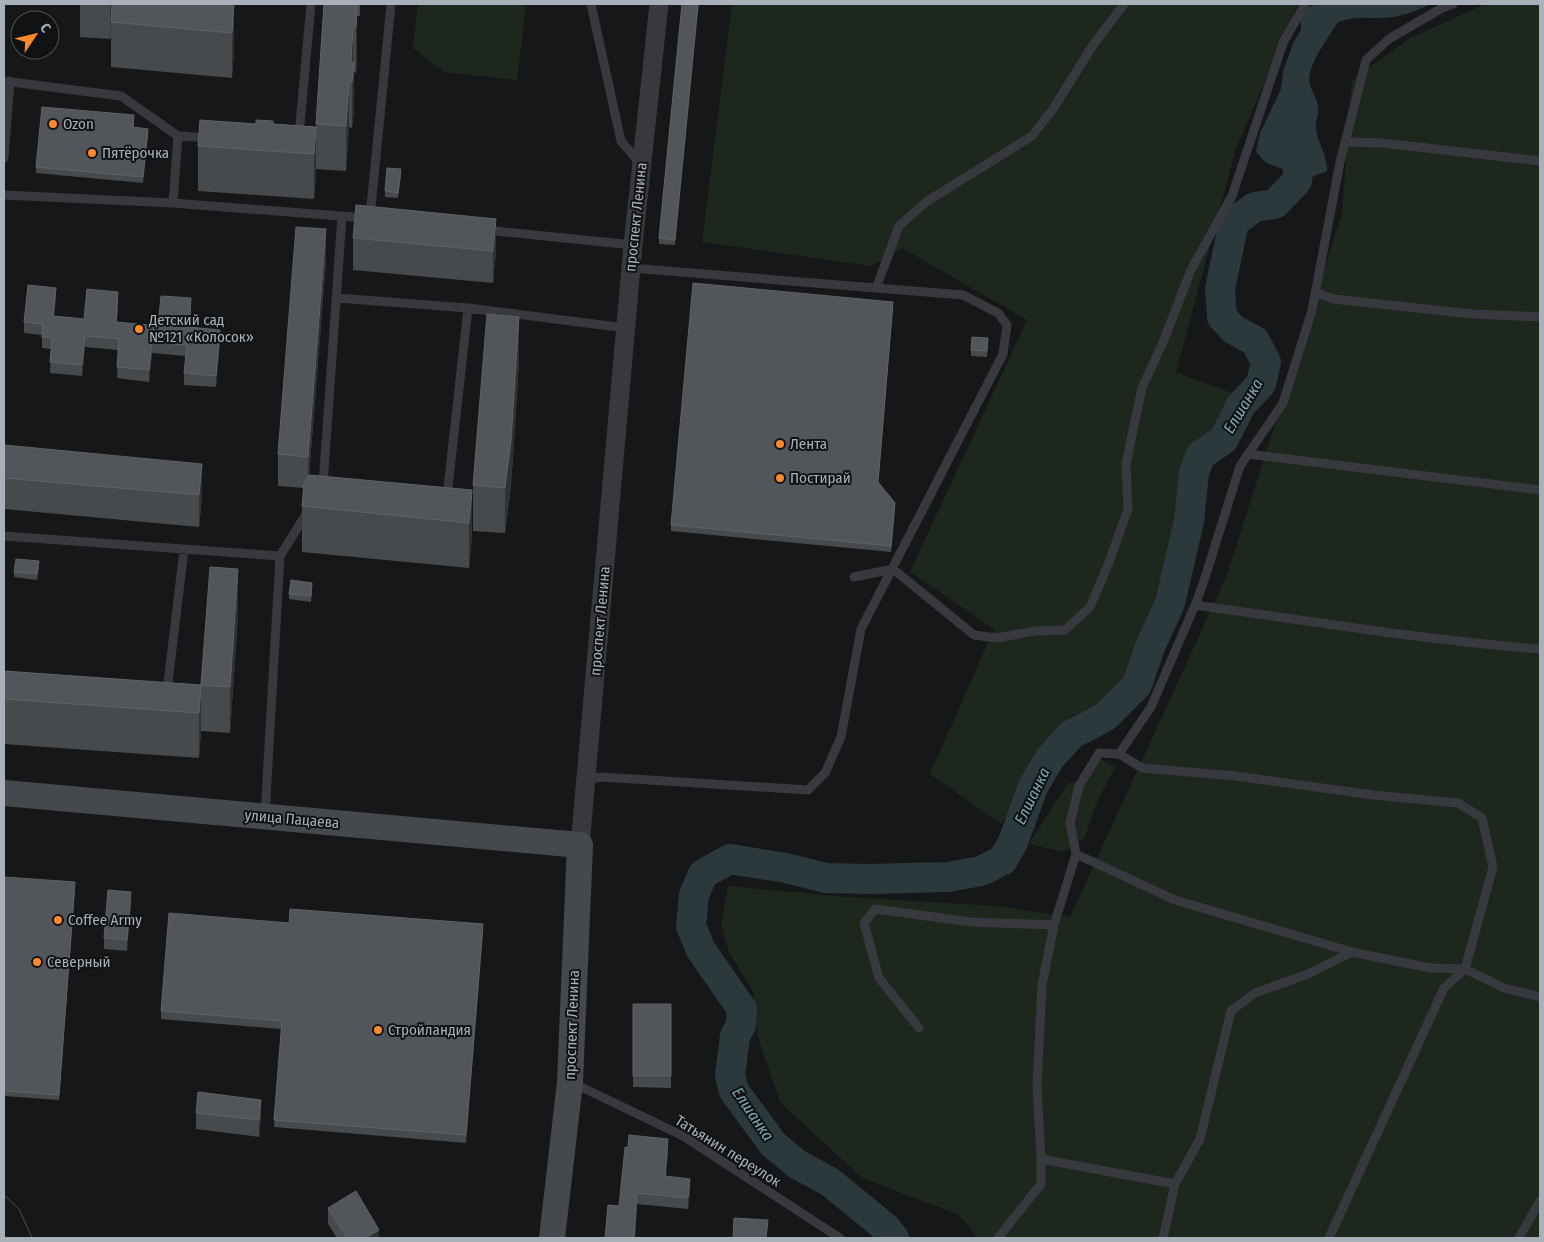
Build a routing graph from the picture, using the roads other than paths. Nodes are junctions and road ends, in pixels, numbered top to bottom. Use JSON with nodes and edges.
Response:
{"nodes":[{"id":1,"x":311,"y":4,"type":"edge"},
{"id":2,"x":391,"y":4,"type":"edge"},
{"id":3,"x":591,"y":4,"type":"edge"},
{"id":4,"x":659,"y":4,"type":"edge"},
{"id":5,"x":1124,"y":4,"type":"edge"},
{"id":6,"x":1305,"y":4,"type":"edge"},
{"id":7,"x":1453,"y":4,"type":"edge"},
{"id":8,"x":7,"y":81,"type":"edge"},
{"id":9,"x":178,"y":136,"type":"junction"},
{"id":10,"x":224,"y":139,"type":"edge"},
{"id":11,"x":1346,"y":142,"type":"junction"},
{"id":12,"x":289,"y":143,"type":"edge"},
{"id":13,"x":4,"y":158,"type":"edge"},
{"id":14,"x":1540,"y":160,"type":"edge"},
{"id":15,"x":641,"y":166,"type":"junction"},
{"id":16,"x":4,"y":195,"type":"edge"},
{"id":17,"x":173,"y":203,"type":"junction"},
{"id":18,"x":342,"y":216,"type":"junction"},
{"id":19,"x":477,"y":229,"type":"edge"},
{"id":20,"x":632,"y":245,"type":"junction"},
{"id":21,"x":631,"y":268,"type":"junction"},
{"id":22,"x":877,"y":286,"type":"junction"},
{"id":23,"x":1315,"y":292,"type":"junction"},
{"id":24,"x":337,"y":298,"type":"junction"},
{"id":25,"x":468,"y":308,"type":"junction"},
{"id":26,"x":1540,"y":317,"type":"edge"},
{"id":27,"x":626,"y":328,"type":"junction"},
{"id":28,"x":1248,"y":454,"type":"junction"},
{"id":29,"x":1540,"y":490,"type":"edge"},
{"id":30,"x":428,"y":494,"type":"edge"},
{"id":31,"x":4,"y":536,"type":"edge"},
{"id":32,"x":184,"y":550,"type":"junction"},
{"id":33,"x":280,"y":556,"type":"junction"},
{"id":34,"x":893,"y":569,"type":"junction"},
{"id":35,"x":854,"y":577,"type":"dead end"},
{"id":36,"x":1195,"y":605,"type":"junction"},
{"id":37,"x":1540,"y":649,"type":"edge"},
{"id":38,"x":157,"y":690,"type":"edge"},
{"id":39,"x":1119,"y":754,"type":"junction"},
{"id":40,"x":586,"y":779,"type":"junction"},
{"id":41,"x":4,"y":792,"type":"edge"},
{"id":42,"x":265,"y":816,"type":"junction"},
{"id":43,"x":580,"y":845,"type":"junction"},
{"id":44,"x":1076,"y":854,"type":"junction"},
{"id":45,"x":1054,"y":926,"type":"junction"},
{"id":46,"x":1352,"y":952,"type":"junction"},
{"id":47,"x":1465,"y":969,"type":"junction"},
{"id":48,"x":1540,"y":997,"type":"edge"},
{"id":49,"x":919,"y":1028,"type":"dead end"},
{"id":50,"x":570,"y":1082,"type":"junction"},
{"id":51,"x":1041,"y":1159,"type":"junction"},
{"id":52,"x":1176,"y":1184,"type":"junction"},
{"id":53,"x":1540,"y":1201,"type":"edge"},
{"id":54,"x":552,"y":1238,"type":"edge"},
{"id":55,"x":840,"y":1238,"type":"edge"},
{"id":56,"x":998,"y":1238,"type":"edge"},
{"id":57,"x":1164,"y":1238,"type":"edge"},
{"id":58,"x":1328,"y":1238,"type":"edge"},
{"id":59,"x":1519,"y":1238,"type":"edge"}],
"edges":[{"from":1,"to":12,"type":"lane"},
{"from":2,"to":18,"type":"lane"},
{"from":3,"to":15,"type":"lane"},
{"from":4,"to":15,"type":"street","name":"проспект Ленина"},
{"from":5,"to":22,"type":"lane"},
{"from":6,"to":34,"type":"lane"},
{"from":7,"to":11,"type":"lane"},
{"from":8,"to":9,"type":"lane"},
{"from":8,"to":13,"type":"lane"},
{"from":9,"to":10,"type":"lane"},
{"from":9,"to":17,"type":"lane"},
{"from":11,"to":14,"type":"lane"},
{"from":11,"to":23,"type":"lane"},
{"from":15,"to":20,"type":"street","name":"проспект Ленина"},
{"from":16,"to":17,"type":"lane"},
{"from":17,"to":18,"type":"lane"},
{"from":18,"to":24,"type":"lane"},
{"from":19,"to":20,"type":"lane"},
{"from":20,"to":21,"type":"street","name":"проспект Ленина"},
{"from":21,"to":22,"type":"lane"},
{"from":21,"to":27,"type":"street","name":"проспект Ленина"},
{"from":22,"to":34,"type":"lane"},
{"from":23,"to":26,"type":"lane"},
{"from":23,"to":28,"type":"lane"},
{"from":24,"to":25,"type":"lane"},
{"from":24,"to":33,"type":"lane"},
{"from":25,"to":27,"type":"lane"},
{"from":25,"to":30,"type":"lane"},
{"from":27,"to":40,"type":"street","name":"проспект Ленина"},
{"from":28,"to":29,"type":"lane"},
{"from":28,"to":36,"type":"lane"},
{"from":31,"to":32,"type":"lane"},
{"from":32,"to":33,"type":"lane"},
{"from":32,"to":38,"type":"lane"},
{"from":33,"to":42,"type":"lane"},
{"from":34,"to":35,"type":"lane"},
{"from":34,"to":40,"type":"lane"},
{"from":36,"to":37,"type":"lane"},
{"from":36,"to":39,"type":"lane"},
{"from":39,"to":44,"type":"lane"},
{"from":39,"to":47,"type":"lane"},
{"from":40,"to":43,"type":"street","name":"проспект Ленина"},
{"from":41,"to":42,"type":"street","name":"улица Пацаева"},
{"from":42,"to":43,"type":"street","name":"улица Пацаева"},
{"from":43,"to":50,"type":"street","name":"проспект Ленина"},
{"from":44,"to":45,"type":"lane"},
{"from":44,"to":46,"type":"lane"},
{"from":45,"to":49,"type":"lane"},
{"from":45,"to":51,"type":"lane"},
{"from":46,"to":47,"type":"lane"},
{"from":46,"to":52,"type":"lane"},
{"from":47,"to":48,"type":"lane"},
{"from":47,"to":58,"type":"lane"},
{"from":50,"to":54,"type":"street","name":"проспект Ленина"},
{"from":50,"to":55,"type":"lane","name":"Татьянин переулок"},
{"from":51,"to":52,"type":"lane"},
{"from":51,"to":56,"type":"lane"},
{"from":52,"to":57,"type":"lane"},
{"from":53,"to":59,"type":"lane"}]}
